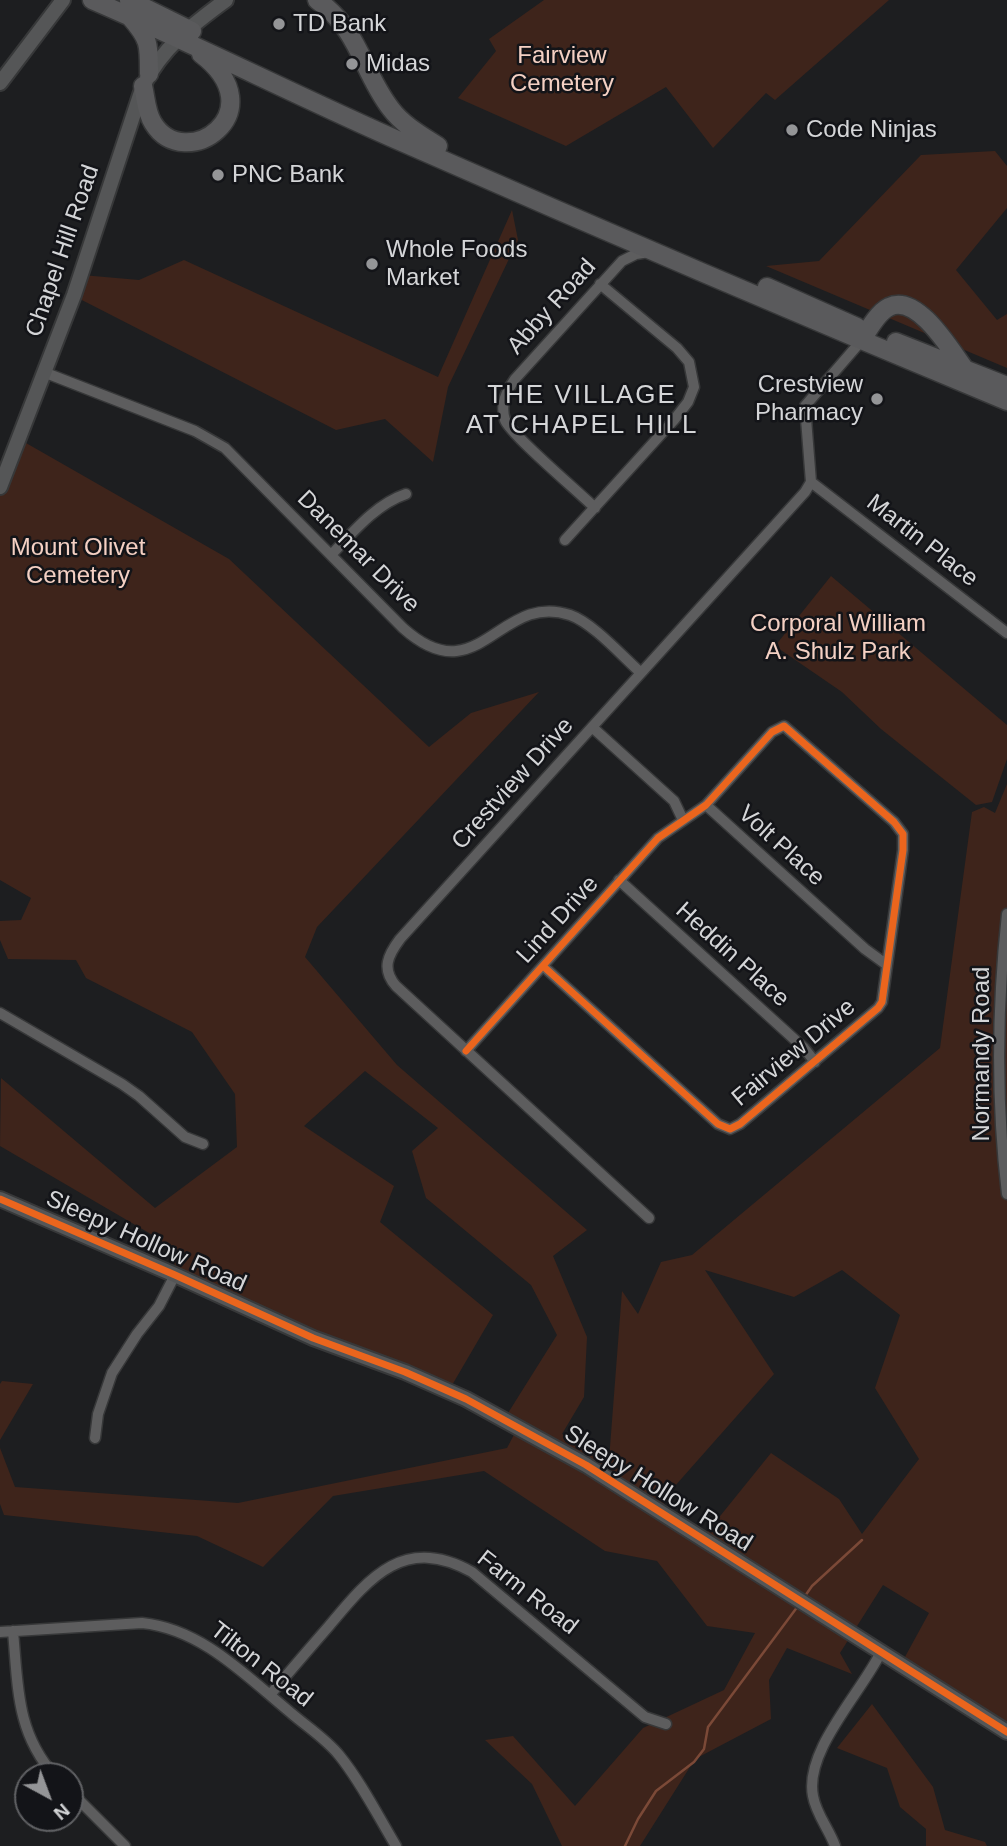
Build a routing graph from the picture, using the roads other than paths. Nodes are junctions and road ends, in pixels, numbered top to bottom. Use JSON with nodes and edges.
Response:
{"nodes":[{"id":1,"x":63,"y":0,"type":"edge"},
{"id":2,"x":92,"y":0,"type":"edge"},
{"id":3,"x":226,"y":0,"type":"edge"},
{"id":4,"x":317,"y":0,"type":"edge"},
{"id":5,"x":129,"y":8,"type":"edge"},
{"id":6,"x":183,"y":33,"type":"junction"},
{"id":7,"x":146,"y":80,"type":"junction"},
{"id":8,"x":0,"y":83,"type":"edge"},
{"id":9,"x":438,"y":146,"type":"junction"},
{"id":10,"x":611,"y":232,"type":"junction"},
{"id":11,"x":656,"y":252,"type":"junction"},
{"id":12,"x":622,"y":261,"type":"junction"},
{"id":13,"x":600,"y":284,"type":"junction"},
{"id":14,"x":864,"y":336,"type":"junction"},
{"id":15,"x":964,"y":368,"type":"junction"},
{"id":16,"x":46,"y":373,"type":"junction"},
{"id":17,"x":1004,"y":383,"type":"edge"},
{"id":18,"x":1007,"y":401,"type":"edge"},
{"id":19,"x":811,"y":482,"type":"junction"},
{"id":20,"x":0,"y":487,"type":"edge"},
{"id":21,"x":406,"y":494,"type":"dead end"},
{"id":22,"x":595,"y":508,"type":"junction"},
{"id":23,"x":565,"y":540,"type":"dead end"},
{"id":24,"x":331,"y":555,"type":"junction"},
{"id":25,"x":1007,"y":633,"type":"edge"},
{"id":26,"x":641,"y":673,"type":"junction"},
{"id":27,"x":592,"y":727,"type":"junction"},
{"id":28,"x":706,"y":805,"type":"junction"},
{"id":29,"x":683,"y":820,"type":"junction"},
{"id":30,"x":619,"y":880,"type":"junction"},
{"id":31,"x":1007,"y":914,"type":"edge"},
{"id":32,"x":543,"y":965,"type":"junction"},
{"id":33,"x":887,"y":965,"type":"junction"},
{"id":34,"x":0,"y":1013,"type":"edge"},
{"id":35,"x":466,"y":1051,"type":"junction"},
{"id":36,"x":815,"y":1062,"type":"junction"},
{"id":37,"x":203,"y":1144,"type":"dead end"},
{"id":38,"x":1007,"y":1194,"type":"edge"},
{"id":39,"x":0,"y":1199,"type":"edge"},
{"id":40,"x":649,"y":1218,"type":"dead end"},
{"id":41,"x":175,"y":1275,"type":"junction"},
{"id":42,"x":95,"y":1438,"type":"dead end"},
{"id":43,"x":13,"y":1631,"type":"junction"},
{"id":44,"x":0,"y":1632,"type":"edge"},
{"id":45,"x":881,"y":1651,"type":"junction"},
{"id":46,"x":270,"y":1695,"type":"junction"},
{"id":47,"x":666,"y":1724,"type":"dead end"},
{"id":48,"x":1007,"y":1732,"type":"edge"},
{"id":49,"x":44,"y":1762,"type":"edge"},
{"id":50,"x":84,"y":1805,"type":"edge"},
{"id":51,"x":125,"y":1846,"type":"edge"},
{"id":52,"x":396,"y":1846,"type":"edge"},
{"id":53,"x":835,"y":1846,"type":"edge"}],
"edges":[{"from":1,"to":8,"type":"street"},
{"from":2,"to":5,"type":"highway"},
{"from":3,"to":6,"type":"street","name":"Chapel Hill Road"},
{"from":4,"to":9,"type":"highway"},
{"from":5,"to":6,"type":"highway"},
{"from":5,"to":7,"type":"highway"},
{"from":6,"to":7,"type":"street","name":"Chapel Hill Road"},
{"from":6,"to":7,"type":"highway"},
{"from":6,"to":9,"type":"highway"},
{"from":6,"to":10,"type":"highway"},
{"from":7,"to":16,"type":"street","name":"Chapel Hill Road"},
{"from":9,"to":14,"type":"highway"},
{"from":10,"to":11,"type":"highway"},
{"from":10,"to":12,"type":"street","name":"Abby Road"},
{"from":11,"to":12,"type":"street","name":"Abby Road"},
{"from":11,"to":14,"type":"highway"},
{"from":12,"to":13,"type":"street","name":"Abby Road"},
{"from":13,"to":22,"type":"street","name":"Abby Road"},
{"from":13,"to":22,"type":"street"},
{"from":14,"to":15,"type":"highway"},
{"from":14,"to":15,"type":"highway"},
{"from":14,"to":18,"type":"highway"},
{"from":14,"to":19,"type":"street"},
{"from":15,"to":17,"type":"highway"},
{"from":16,"to":20,"type":"street","name":"Chapel Hill Road"},
{"from":16,"to":24,"type":"street","name":"Danemar Drive"},
{"from":19,"to":25,"type":"street","name":"Martin Place"},
{"from":19,"to":26,"type":"street","name":"Crestview Drive"},
{"from":21,"to":24,"type":"street"},
{"from":22,"to":23,"type":"street"},
{"from":24,"to":26,"type":"street","name":"Danemar Drive"},
{"from":26,"to":27,"type":"street","name":"Crestview Drive"},
{"from":27,"to":29,"type":"street"},
{"from":27,"to":35,"type":"street","name":"Crestview Drive"},
{"from":28,"to":29,"type":"street","name":"Volt Place"},
{"from":28,"to":33,"type":"street","name":"Volt Place"},
{"from":28,"to":33,"type":"street","name":"Fairview Drive"},
{"from":29,"to":30,"type":"street","name":"Lind Drive"},
{"from":30,"to":32,"type":"street","name":"Lind Drive"},
{"from":30,"to":36,"type":"street","name":"Heddin Place"},
{"from":31,"to":38,"type":"street","name":"Normandy Road"},
{"from":32,"to":35,"type":"street","name":"Lind Drive"},
{"from":32,"to":36,"type":"street","name":"Fairview Drive"},
{"from":33,"to":36,"type":"street","name":"Fairview Drive"},
{"from":34,"to":37,"type":"street"},
{"from":35,"to":40,"type":"street","name":"Crestview Drive"},
{"from":39,"to":41,"type":"street","name":"Sleepy Hollow Road"},
{"from":41,"to":42,"type":"street"},
{"from":41,"to":45,"type":"street","name":"Sleepy Hollow Road"},
{"from":43,"to":44,"type":"street","name":"Tilton Road"},
{"from":43,"to":46,"type":"street","name":"Tilton Road"},
{"from":43,"to":49,"type":"street"},
{"from":45,"to":48,"type":"street","name":"Sleepy Hollow Road"},
{"from":45,"to":53,"type":"street"},
{"from":46,"to":47,"type":"street","name":"Farm Road"},
{"from":46,"to":52,"type":"street","name":"Tilton Road"},
{"from":50,"to":51,"type":"street"}]}
